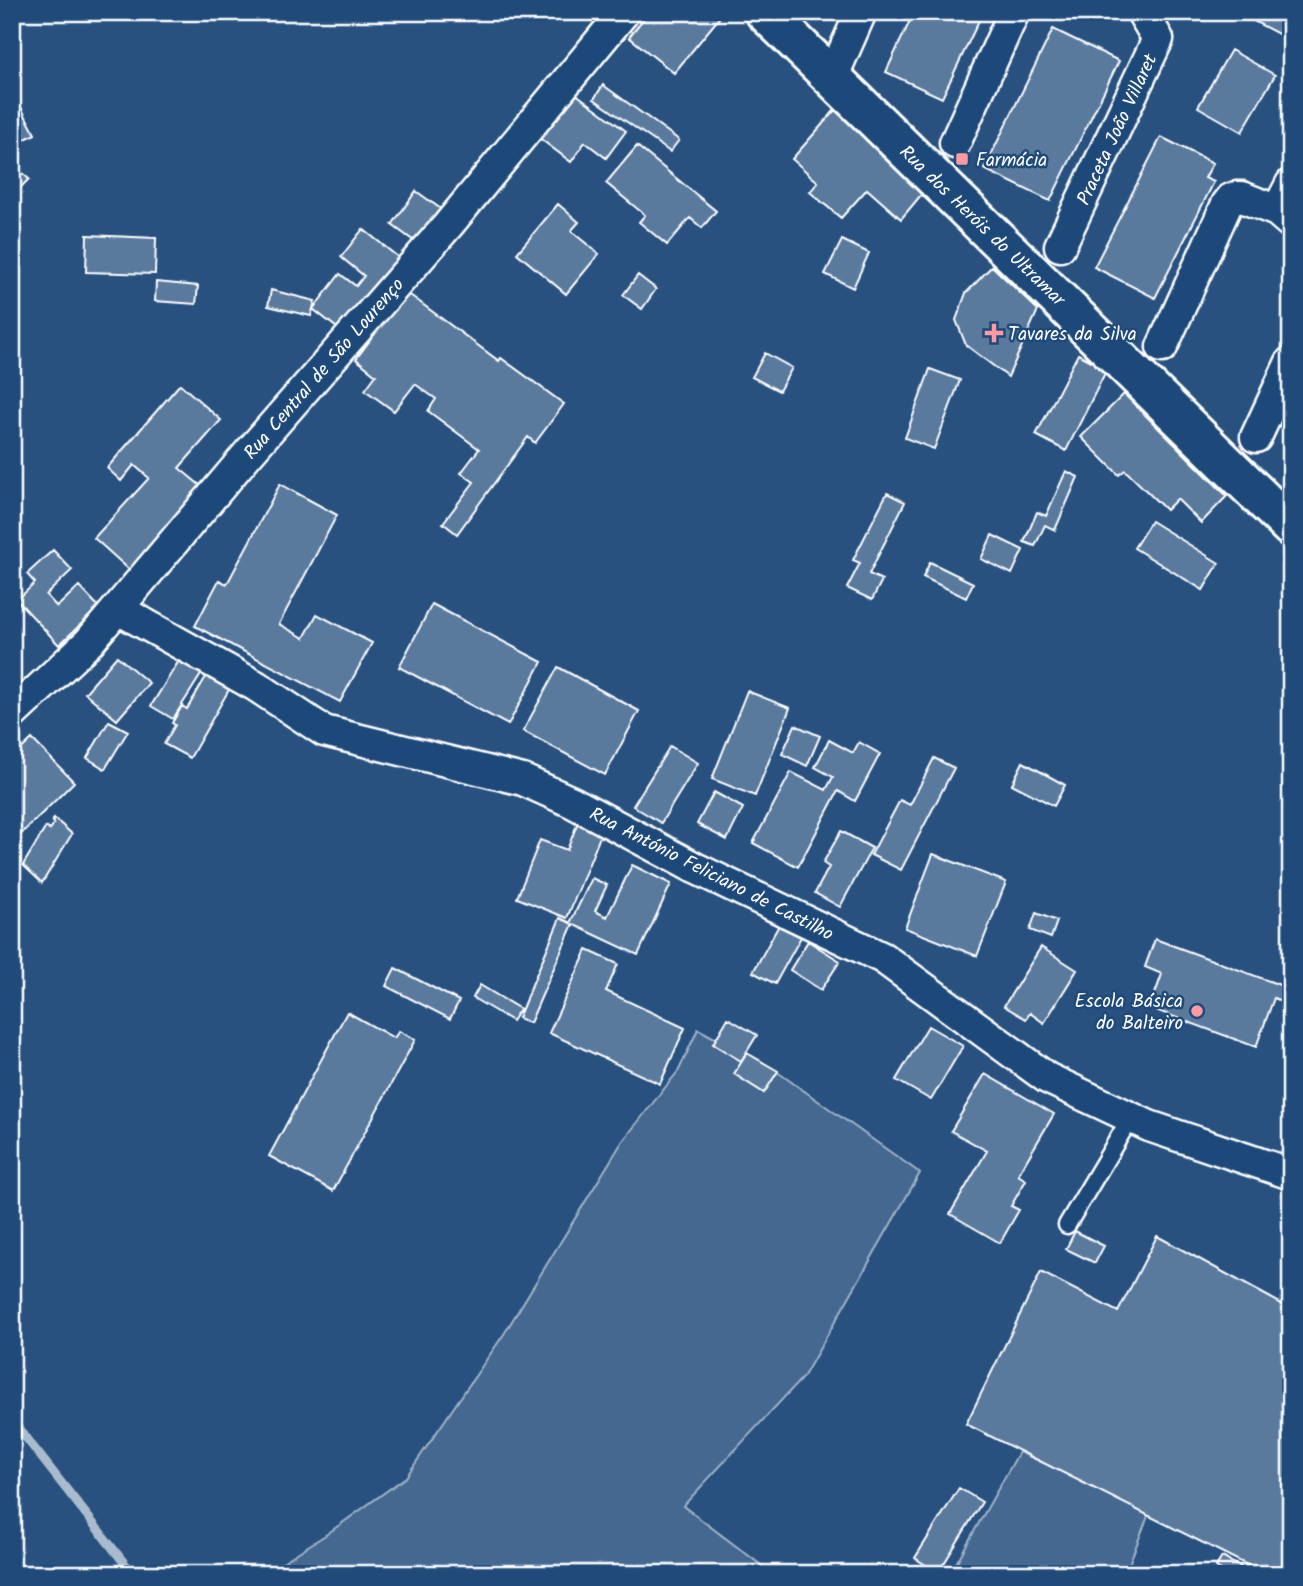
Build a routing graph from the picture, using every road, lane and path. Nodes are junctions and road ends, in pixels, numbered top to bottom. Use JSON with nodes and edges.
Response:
{"nodes":[{"id":1,"x":624,"y":12,"type":"edge"},
{"id":2,"x":765,"y":12,"type":"edge"},
{"id":3,"x":861,"y":12,"type":"edge"},
{"id":4,"x":1014,"y":12,"type":"edge"},
{"id":5,"x":1142,"y":12,"type":"edge"},
{"id":6,"x":832,"y":78,"type":"junction"},
{"id":7,"x":955,"y":143,"type":"dead end"},
{"id":8,"x":1291,"y":184,"type":"edge"},
{"id":9,"x":1284,"y":217,"type":"edge"},
{"id":10,"x":1060,"y":247,"type":"dead end"},
{"id":11,"x":1162,"y":347,"type":"dead end"},
{"id":12,"x":1291,"y":362,"type":"edge"},
{"id":13,"x":1256,"y":437,"type":"dead end"},
{"id":14,"x":1291,"y":527,"type":"edge"},
{"id":15,"x":118,"y":609,"type":"junction"},
{"id":16,"x":12,"y":714,"type":"edge"},
{"id":17,"x":1132,"y":1117,"type":"junction"},
{"id":18,"x":1291,"y":1174,"type":"edge"},
{"id":19,"x":1067,"y":1225,"type":"dead end"}],
"edges":[{"from":1,"to":15,"type":"street","name":"Rua Central de São Lourenço"},
{"from":2,"to":6,"type":"street","name":"Rua dos Heróis do Ultramar"},
{"from":3,"to":6,"type":"street"},
{"from":4,"to":7,"type":"street"},
{"from":5,"to":10,"type":"street","name":"Praceta João Villaret"},
{"from":6,"to":14,"type":"street","name":"Rua dos Heróis do Ultramar"},
{"from":8,"to":9,"type":"street"},
{"from":9,"to":11,"type":"street"},
{"from":12,"to":13,"type":"street"},
{"from":15,"to":16,"type":"street","name":"Rua Central de São Lourenço"},
{"from":15,"to":17,"type":"street","name":"Rua António Feliciano de Castilho"},
{"from":17,"to":18,"type":"street","name":"Rua António Feliciano de Castilho"},
{"from":17,"to":19,"type":"lane"}]}
